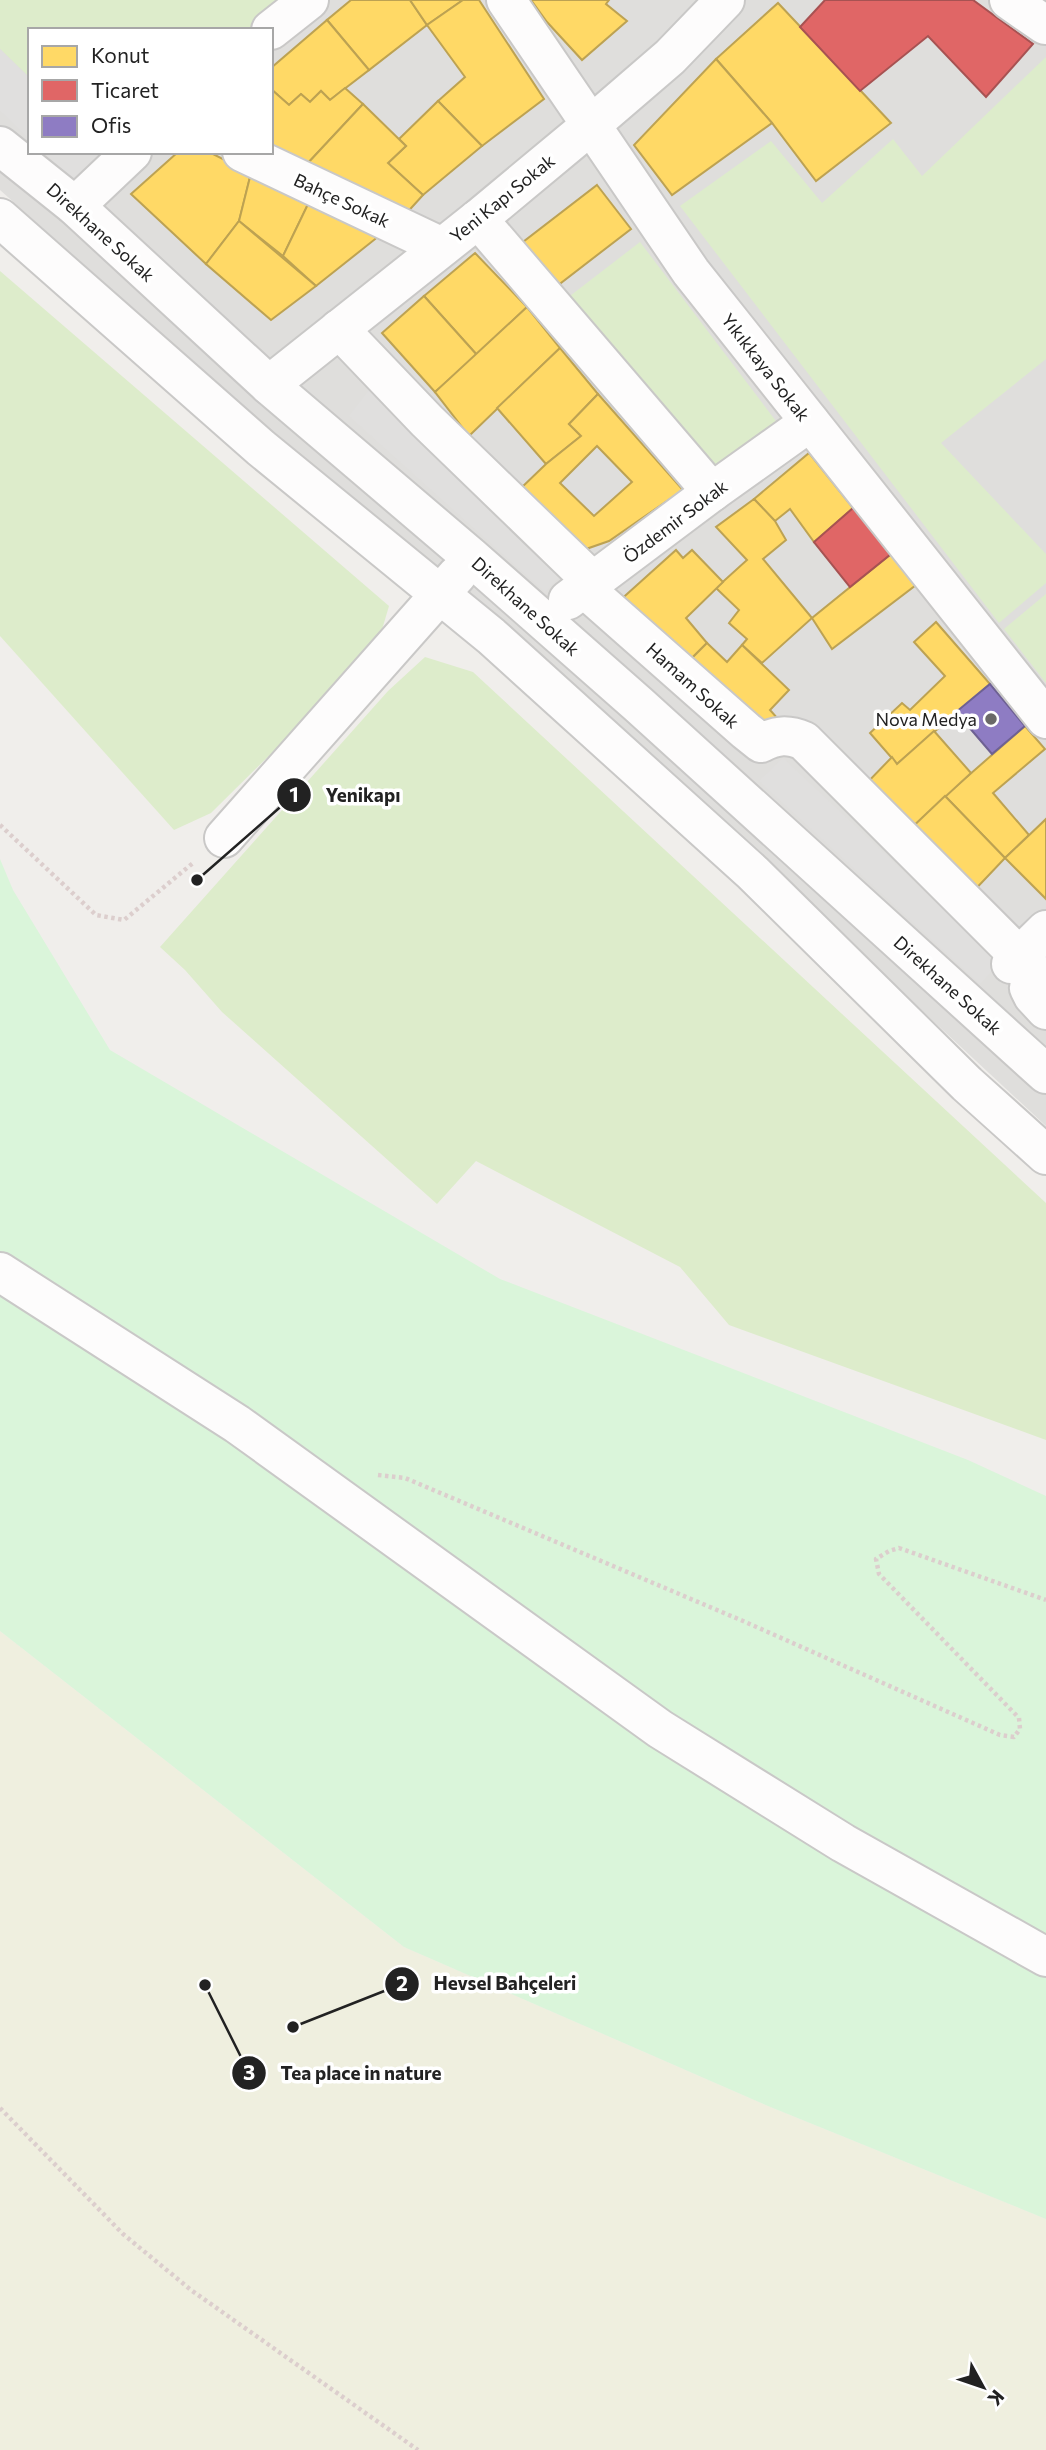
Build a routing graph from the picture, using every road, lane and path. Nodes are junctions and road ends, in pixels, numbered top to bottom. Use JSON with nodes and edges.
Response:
{"nodes":[{"id":1,"x":309,"y":0,"type":"edge"},
{"id":2,"x":506,"y":0,"type":"edge"},
{"id":3,"x":725,"y":0,"type":"edge"},
{"id":4,"x":1009,"y":0,"type":"edge"},
{"id":5,"x":1045,"y":25,"type":"edge"},
{"id":6,"x":273,"y":28,"type":"edge"},
{"id":7,"x":590,"y":125,"type":"junction"},
{"id":8,"x":0,"y":146,"type":"edge"},
{"id":9,"x":130,"y":154,"type":"edge"},
{"id":10,"x":246,"y":154,"type":"edge"},
{"id":11,"x":75,"y":206,"type":"junction"},
{"id":12,"x":0,"y":218,"type":"edge"},
{"id":13,"x":478,"y":219,"type":"junction"},
{"id":14,"x":442,"y":247,"type":"junction"},
{"id":15,"x":339,"y":329,"type":"junction"},
{"id":16,"x":269,"y":385,"type":"junction"},
{"id":17,"x":810,"y":422,"type":"junction"},
{"id":18,"x":712,"y":492,"type":"junction"},
{"id":19,"x":471,"y":557,"type":"junction"},
{"id":20,"x":585,"y":589,"type":"junction"},
{"id":21,"x":441,"y":596,"type":"junction"},
{"id":22,"x":538,"y":617,"type":"junction"},
{"id":23,"x":1046,"y":719,"type":"edge"},
{"id":24,"x":0,"y":825,"type":"edge"},
{"id":25,"x":223,"y":838,"type":"joint"},
{"id":26,"x":1025,"y":950,"type":"edge"},
{"id":27,"x":1046,"y":1010,"type":"edge"},
{"id":28,"x":1046,"y":1074,"type":"edge"},
{"id":29,"x":1046,"y":1155,"type":"edge"},
{"id":30,"x":0,"y":1272,"type":"edge"},
{"id":31,"x":368,"y":1473,"type":"dead end"},
{"id":32,"x":1046,"y":1600,"type":"edge"},
{"id":33,"x":1046,"y":1957,"type":"edge"},
{"id":34,"x":0,"y":2108,"type":"edge"},
{"id":35,"x":418,"y":2450,"type":"edge"}],
"edges":[{"from":1,"to":6,"type":"street"},
{"from":2,"to":7,"type":"street","name":"Yıkıkkaya Sokak"},
{"from":3,"to":7,"type":"street","name":"Yeni Kapı Sokak"},
{"from":4,"to":5,"type":"street"},
{"from":7,"to":13,"type":"street","name":"Yeni Kapı Sokak"},
{"from":7,"to":17,"type":"street","name":"Yıkıkkaya Sokak"},
{"from":8,"to":11,"type":"street","name":"Direkhane Sokak"},
{"from":9,"to":11,"type":"street"},
{"from":10,"to":14,"type":"street","name":"Bahçe Sokak"},
{"from":11,"to":16,"type":"street","name":"Direkhane Sokak"},
{"from":12,"to":21,"type":"street"},
{"from":13,"to":14,"type":"street","name":"Yeni Kapı Sokak"},
{"from":13,"to":18,"type":"street"},
{"from":14,"to":15,"type":"street","name":"Yeni Kapı Sokak"},
{"from":15,"to":16,"type":"street","name":"Yeni Kapı Sokak"},
{"from":15,"to":20,"type":"street","name":"Hamam Sokak"},
{"from":16,"to":19,"type":"street","name":"Direkhane Sokak"},
{"from":17,"to":18,"type":"street","name":"Özdemir Sokak"},
{"from":17,"to":23,"type":"street","name":"Yıkıkkaya Sokak"},
{"from":18,"to":20,"type":"street","name":"Özdemir Sokak"},
{"from":19,"to":21,"type":"street"},
{"from":19,"to":22,"type":"street","name":"Direkhane Sokak"},
{"from":20,"to":22,"type":"street","name":"Özdemir Sokak"},
{"from":20,"to":26,"type":"street","name":"Hamam Sokak"},
{"from":21,"to":25,"type":"street"},
{"from":21,"to":29,"type":"street"},
{"from":22,"to":28,"type":"street","name":"Direkhane Sokak"},
{"from":24,"to":25,"type":"path"},
{"from":26,"to":27,"type":"street","name":"Hamam Sokak"},
{"from":30,"to":33,"type":"street"},
{"from":31,"to":32,"type":"path"},
{"from":34,"to":35,"type":"path"}]}
